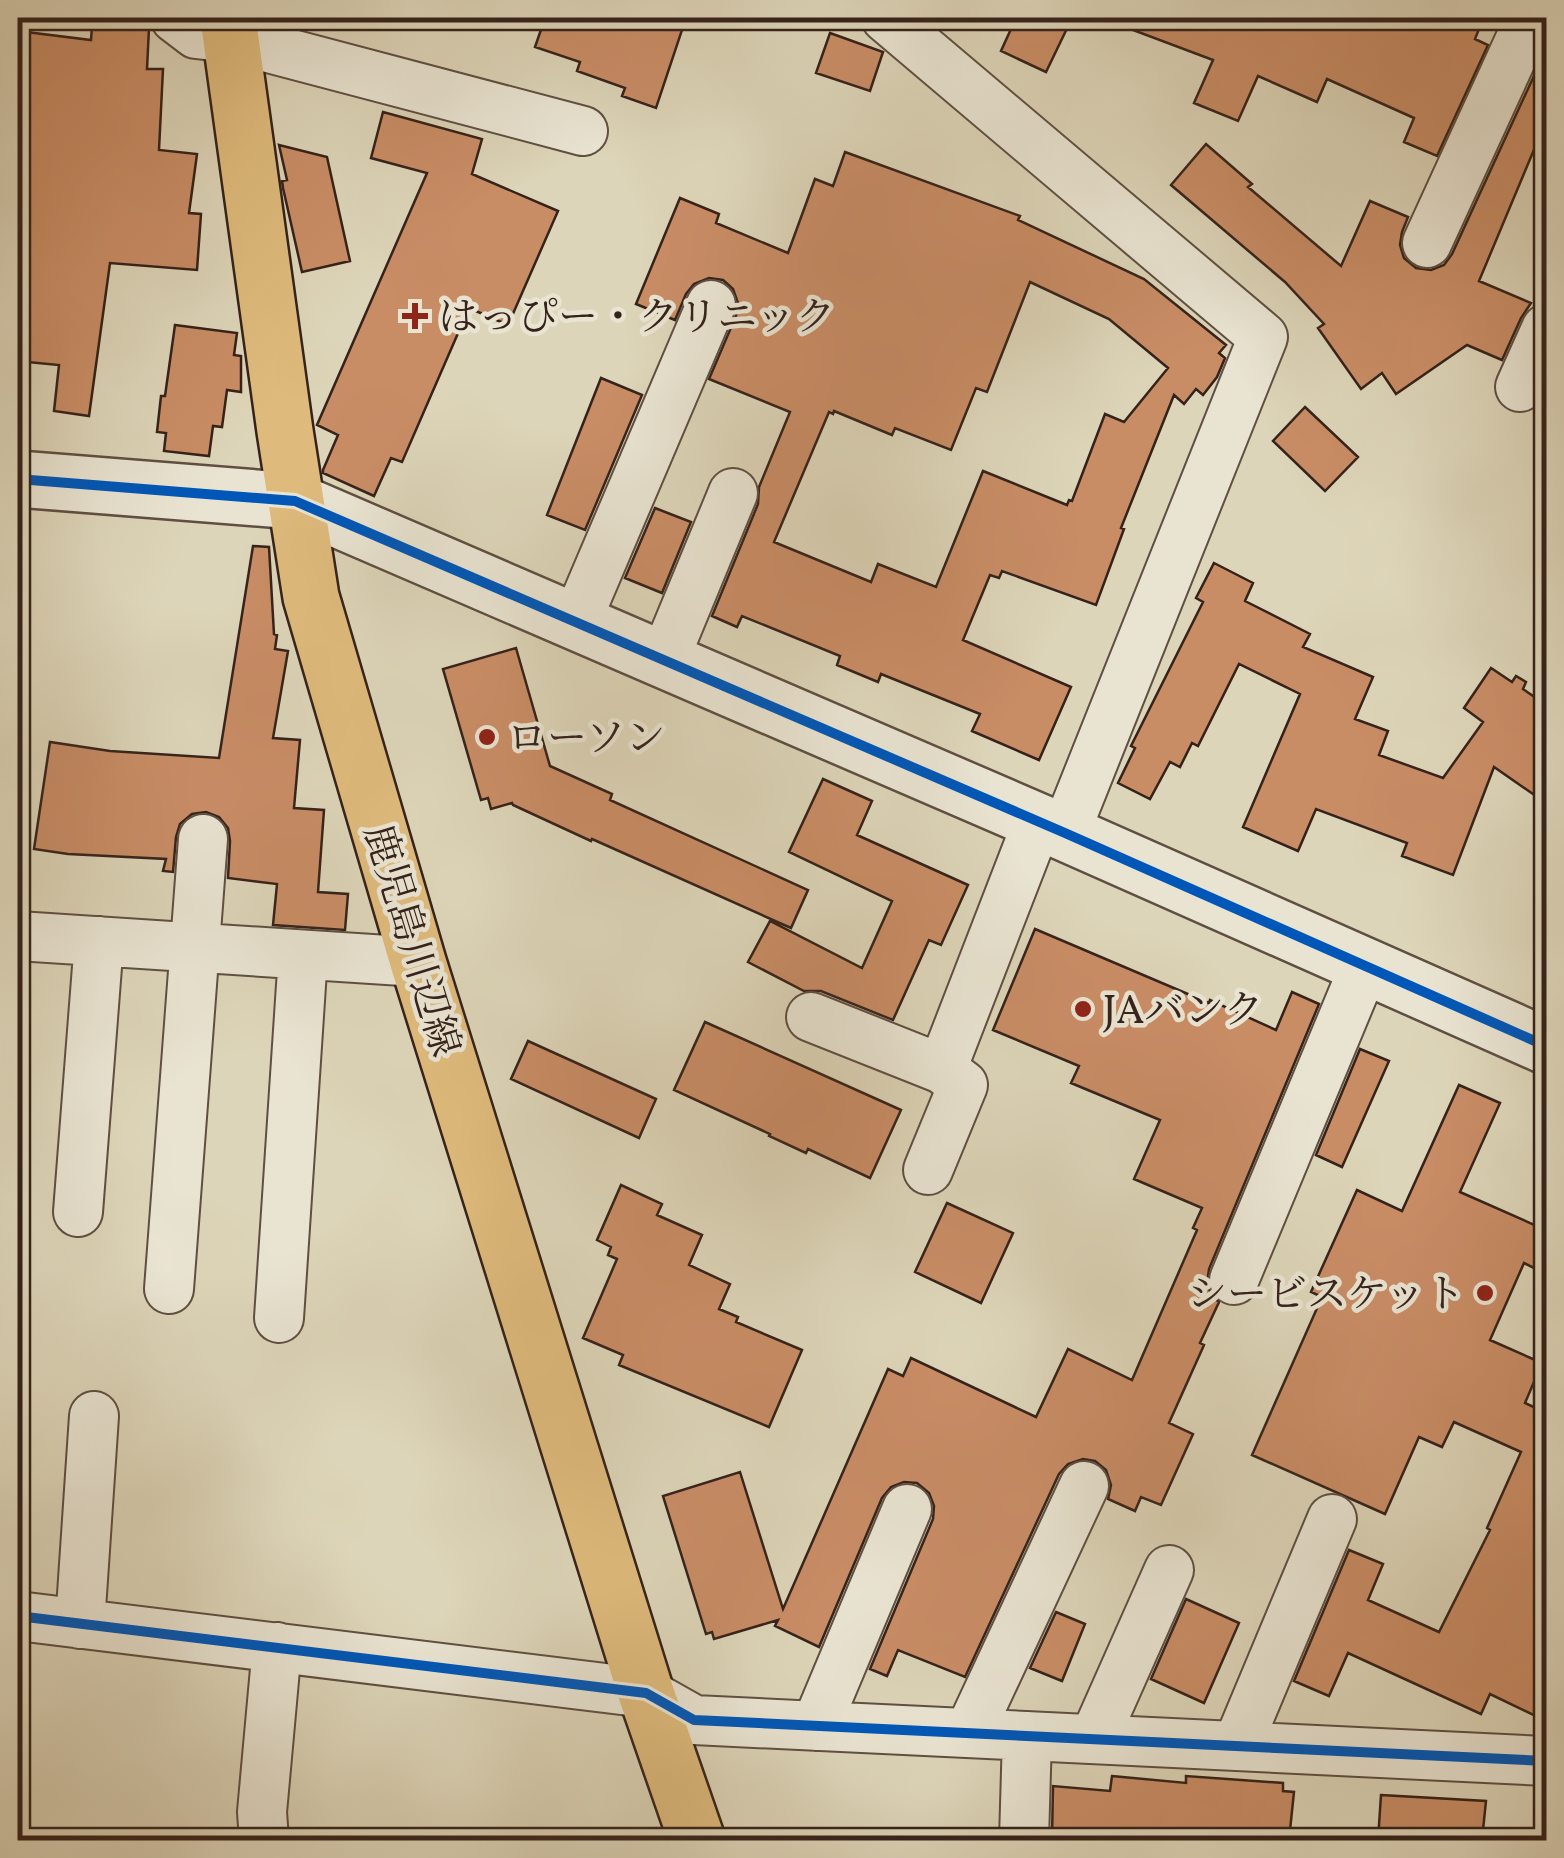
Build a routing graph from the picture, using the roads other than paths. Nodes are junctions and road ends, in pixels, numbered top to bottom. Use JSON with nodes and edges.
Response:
{"nodes":[{"id":1,"x":175,"y":18,"type":"edge"},
{"id":2,"x":886,"y":18,"type":"edge"},
{"id":3,"x":1530,"y":18,"type":"edge"},
{"id":4,"x":1539,"y":18,"type":"edge"},
{"id":5,"x":1546,"y":20,"type":"edge"},
{"id":6,"x":229,"y":28,"type":"edge"},
{"id":7,"x":583,"y":131,"type":"dead end"},
{"id":8,"x":1427,"y":243,"type":"dead end"},
{"id":9,"x":711,"y":304,"type":"dead end"},
{"id":10,"x":1546,"y":329,"type":"edge"},
{"id":11,"x":1520,"y":386,"type":"dead end"},
{"id":12,"x":18,"y":478,"type":"edge"},
{"id":13,"x":732,"y":493,"type":"dead end"},
{"id":14,"x":295,"y":501,"type":"junction"},
{"id":15,"x":576,"y":622,"type":"junction"},
{"id":16,"x":664,"y":660,"type":"junction"},
{"id":17,"x":1052,"y":827,"type":"junction"},
{"id":18,"x":203,"y":839,"type":"dead end"},
{"id":19,"x":18,"y":936,"type":"edge"},
{"id":20,"x":98,"y":942,"type":"junction"},
{"id":21,"x":195,"y":948,"type":"junction"},
{"id":22,"x":303,"y":955,"type":"junction"},
{"id":23,"x":418,"y":962,"type":"junction"},
{"id":24,"x":1364,"y":966,"type":"junction"},
{"id":25,"x":810,"y":1016,"type":"dead end"},
{"id":26,"x":1546,"y":1046,"type":"edge"},
{"id":27,"x":942,"y":1069,"type":"junction"},
{"id":28,"x":928,"y":1170,"type":"dead end"},
{"id":29,"x":78,"y":1212,"type":"dead end"},
{"id":30,"x":1234,"y":1280,"type":"dead end"},
{"id":31,"x":168,"y":1289,"type":"dead end"},
{"id":32,"x":279,"y":1318,"type":"dead end"},
{"id":33,"x":94,"y":1416,"type":"dead end"},
{"id":34,"x":1084,"y":1486,"type":"dead end"},
{"id":35,"x":908,"y":1509,"type":"dead end"},
{"id":36,"x":1332,"y":1519,"type":"dead end"},
{"id":37,"x":1169,"y":1570,"type":"dead end"},
{"id":38,"x":18,"y":1616,"type":"edge"},
{"id":39,"x":80,"y":1624,"type":"junction"},
{"id":40,"x":276,"y":1647,"type":"junction"},
{"id":41,"x":646,"y":1693,"type":"junction"},
{"id":42,"x":816,"y":1726,"type":"junction"},
{"id":43,"x":968,"y":1733,"type":"junction"},
{"id":44,"x":1026,"y":1736,"type":"junction"},
{"id":45,"x":1094,"y":1740,"type":"junction"},
{"id":46,"x":1238,"y":1746,"type":"junction"},
{"id":47,"x":1546,"y":1761,"type":"edge"},
{"id":48,"x":264,"y":1840,"type":"edge"},
{"id":49,"x":697,"y":1840,"type":"edge"},
{"id":50,"x":1024,"y":1840,"type":"edge"}],
"edges":[{"from":1,"to":6,"type":"street"},
{"from":2,"to":17,"type":"street"},
{"from":3,"to":8,"type":"street"},
{"from":4,"to":5,"type":"street"},
{"from":6,"to":7,"type":"street"},
{"from":6,"to":14,"type":"main road","name":"鹿児島川辺線"},
{"from":9,"to":15,"type":"street"},
{"from":10,"to":11,"type":"street"},
{"from":12,"to":14,"type":"street"},
{"from":13,"to":16,"type":"street"},
{"from":14,"to":15,"type":"street"},
{"from":14,"to":23,"type":"main road","name":"鹿児島川辺線"},
{"from":15,"to":16,"type":"street"},
{"from":16,"to":17,"type":"street"},
{"from":17,"to":24,"type":"street"},
{"from":17,"to":27,"type":"street"},
{"from":18,"to":21,"type":"street"},
{"from":19,"to":20,"type":"street"},
{"from":20,"to":21,"type":"street"},
{"from":20,"to":29,"type":"street"},
{"from":21,"to":22,"type":"street"},
{"from":21,"to":31,"type":"street"},
{"from":22,"to":23,"type":"street"},
{"from":22,"to":32,"type":"street"},
{"from":23,"to":41,"type":"main road","name":"鹿児島川辺線"},
{"from":24,"to":26,"type":"street"},
{"from":24,"to":30,"type":"street"},
{"from":25,"to":27,"type":"street"},
{"from":27,"to":28,"type":"street"},
{"from":33,"to":39,"type":"street"},
{"from":34,"to":43,"type":"street"},
{"from":35,"to":42,"type":"street"},
{"from":36,"to":46,"type":"street"},
{"from":37,"to":45,"type":"street"},
{"from":38,"to":39,"type":"street"},
{"from":39,"to":40,"type":"street"},
{"from":40,"to":41,"type":"street"},
{"from":40,"to":48,"type":"street"},
{"from":41,"to":42,"type":"street"},
{"from":41,"to":49,"type":"main road","name":"鹿児島川辺線"},
{"from":42,"to":43,"type":"street"},
{"from":43,"to":44,"type":"street"},
{"from":44,"to":45,"type":"street"},
{"from":44,"to":50,"type":"street"},
{"from":45,"to":46,"type":"street"},
{"from":46,"to":47,"type":"street"}]}
